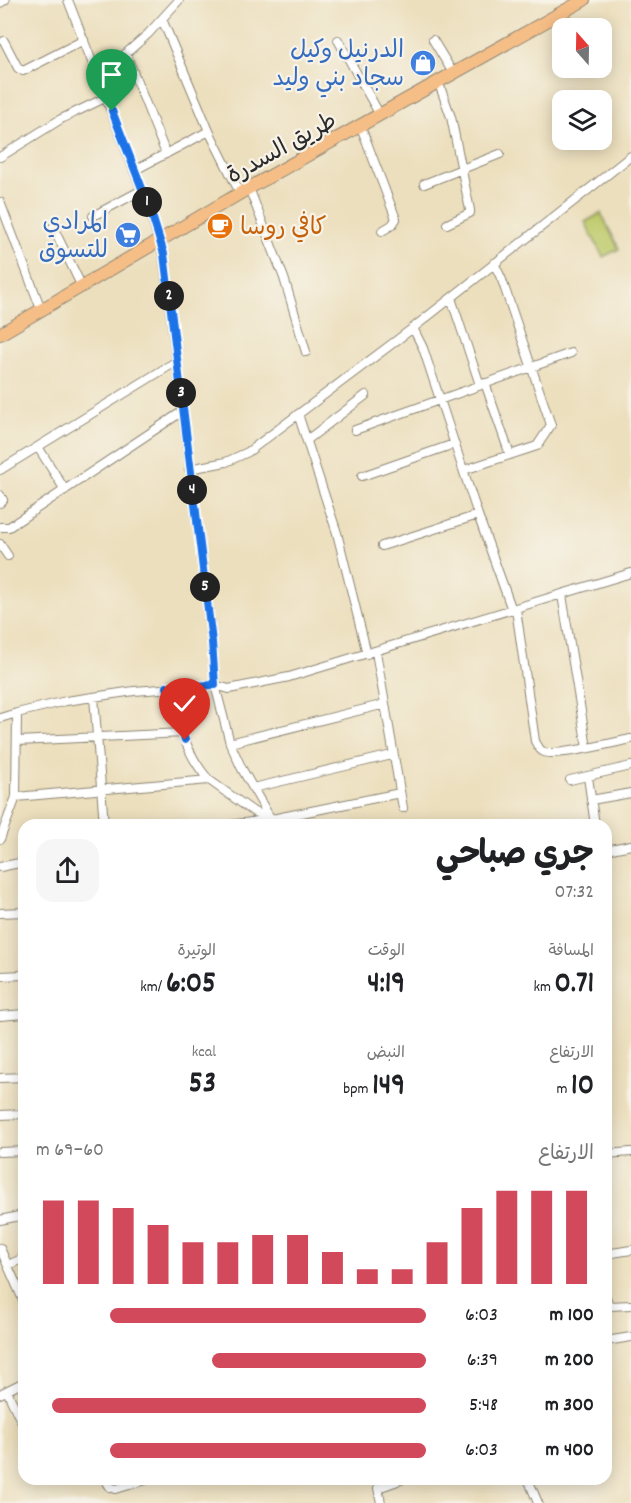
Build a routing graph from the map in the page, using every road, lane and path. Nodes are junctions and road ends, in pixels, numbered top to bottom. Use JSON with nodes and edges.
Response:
{"nodes":[{"id":1,"x":5,"y":0,"type":"edge"},
{"id":2,"x":68,"y":0,"type":"edge"},
{"id":3,"x":179,"y":0,"type":"edge"},
{"id":4,"x":584,"y":0,"type":"edge"},
{"id":5,"x":0,"y":3,"type":"edge"},
{"id":6,"x":162,"y":19,"type":"junction"},
{"id":7,"x":84,"y":40,"type":"junction"},
{"id":8,"x":338,"y":40,"type":"dead end"},
{"id":9,"x":433,"y":40,"type":"dead end"},
{"id":10,"x":4,"y":41,"type":"dead end"},
{"id":11,"x":126,"y":54,"type":"junction"},
{"id":12,"x":453,"y":73,"type":"junction"},
{"id":13,"x":99,"y":77,"type":"junction"},
{"id":14,"x":438,"y":81,"type":"junction"},
{"id":15,"x":107,"y":97,"type":"junction"},
{"id":16,"x":380,"y":116,"type":"junction"},
{"id":17,"x":361,"y":127,"type":"junction"},
{"id":18,"x":209,"y":131,"type":"junction"},
{"id":19,"x":166,"y":154,"type":"junction"},
{"id":20,"x":500,"y":154,"type":"dead end"},
{"id":21,"x":631,"y":156,"type":"edge"},
{"id":22,"x":0,"y":157,"type":"edge"},
{"id":23,"x":460,"y":169,"type":"junction"},
{"id":24,"x":135,"y":171,"type":"junction"},
{"id":25,"x":424,"y":184,"type":"dead end"},
{"id":26,"x":142,"y":190,"type":"junction"},
{"id":27,"x":245,"y":191,"type":"junction"},
{"id":28,"x":0,"y":202,"type":"edge"},
{"id":29,"x":93,"y":216,"type":"dead end"},
{"id":30,"x":447,"y":224,"type":"dead end"},
{"id":31,"x":53,"y":227,"type":"dead end"},
{"id":32,"x":382,"y":231,"type":"dead end"},
{"id":33,"x":160,"y":240,"type":"junction"},
{"id":34,"x":494,"y":263,"type":"junction"},
{"id":35,"x":81,"y":285,"type":"junction"},
{"id":36,"x":451,"y":298,"type":"junction"},
{"id":37,"x":41,"y":309,"type":"junction"},
{"id":38,"x":413,"y":328,"type":"junction"},
{"id":39,"x":0,"y":334,"type":"edge"},
{"id":40,"x":306,"y":352,"type":"dead end"},
{"id":41,"x":571,"y":353,"type":"dead end"},
{"id":42,"x":177,"y":361,"type":"junction"},
{"id":43,"x":531,"y":367,"type":"junction"},
{"id":44,"x":482,"y":384,"type":"junction"},
{"id":45,"x":366,"y":395,"type":"dead end"},
{"id":46,"x":439,"y":399,"type":"junction"},
{"id":47,"x":183,"y":411,"type":"junction"},
{"id":48,"x":298,"y":414,"type":"junction"},
{"id":49,"x":355,"y":430,"type":"dead end"},
{"id":50,"x":307,"y":440,"type":"junction"},
{"id":51,"x":454,"y":444,"type":"junction"},
{"id":52,"x":39,"y":447,"type":"junction"},
{"id":53,"x":510,"y":455,"type":"junction"},
{"id":54,"x":189,"y":469,"type":"junction"},
{"id":55,"x":0,"y":470,"type":"edge"},
{"id":56,"x":464,"y":471,"type":"junction"},
{"id":57,"x":362,"y":477,"type":"dead end"},
{"id":58,"x":65,"y":490,"type":"junction"},
{"id":59,"x":0,"y":495,"type":"edge"},
{"id":60,"x":0,"y":502,"type":"edge"},
{"id":61,"x":478,"y":515,"type":"junction"},
{"id":62,"x":0,"y":527,"type":"edge"},
{"id":63,"x":0,"y":544,"type":"edge"},
{"id":64,"x":382,"y":546,"type":"dead end"},
{"id":65,"x":8,"y":556,"type":"dead end"},
{"id":66,"x":631,"y":573,"type":"edge"},
{"id":67,"x":561,"y":595,"type":"junction"},
{"id":68,"x":514,"y":610,"type":"junction"},
{"id":69,"x":376,"y":651,"type":"junction"},
{"id":70,"x":367,"y":654,"type":"junction"},
{"id":71,"x":215,"y":685,"type":"junction"},
{"id":72,"x":167,"y":687,"type":"junction"},
{"id":73,"x":94,"y":697,"type":"junction"},
{"id":74,"x":385,"y":704,"type":"junction"},
{"id":75,"x":17,"y":712,"type":"junction"},
{"id":76,"x":0,"y":718,"type":"edge"},
{"id":77,"x":183,"y":733,"type":"junction"},
{"id":78,"x":97,"y":737,"type":"junction"},
{"id":79,"x":631,"y":739,"type":"edge"},
{"id":80,"x":18,"y":741,"type":"junction"},
{"id":81,"x":230,"y":743,"type":"junction"},
{"id":82,"x":587,"y":748,"type":"junction"},
{"id":83,"x":392,"y":755,"type":"junction"},
{"id":84,"x":631,"y":766,"type":"edge"},
{"id":85,"x":588,"y":777,"type":"junction"},
{"id":86,"x":209,"y":780,"type":"junction"},
{"id":87,"x":570,"y":780,"type":"dead end"},
{"id":88,"x":253,"y":788,"type":"junction"},
{"id":89,"x":102,"y":791,"type":"junction"},
{"id":90,"x":400,"y":793,"type":"junction"},
{"id":91,"x":631,"y":794,"type":"edge"},
{"id":92,"x":16,"y":797,"type":"junction"},
{"id":93,"x":591,"y":800,"type":"junction"},
{"id":94,"x":403,"y":808,"type":"dead end"},
{"id":95,"x":271,"y":818,"type":"junction"},
{"id":96,"x":104,"y":819,"type":"edge"},
{"id":97,"x":265,"y":819,"type":"edge"},
{"id":98,"x":594,"y":819,"type":"edge"},
{"id":99,"x":0,"y":839,"type":"edge"},
{"id":100,"x":631,"y":845,"type":"edge"},
{"id":101,"x":612,"y":849,"type":"edge"},
{"id":102,"x":18,"y":863,"type":"edge"},
{"id":103,"x":0,"y":867,"type":"edge"},
{"id":104,"x":18,"y":912,"type":"edge"},
{"id":105,"x":0,"y":913,"type":"edge"},
{"id":106,"x":18,"y":975,"type":"edge"},
{"id":107,"x":0,"y":976,"type":"edge"},
{"id":108,"x":18,"y":1014,"type":"edge"},
{"id":109,"x":0,"y":1016,"type":"edge"},
{"id":110,"x":18,"y":1077,"type":"edge"},
{"id":111,"x":0,"y":1078,"type":"edge"},
{"id":112,"x":18,"y":1114,"type":"edge"},
{"id":113,"x":0,"y":1115,"type":"edge"},
{"id":114,"x":18,"y":1151,"type":"edge"},
{"id":115,"x":0,"y":1152,"type":"edge"},
{"id":116,"x":631,"y":1152,"type":"edge"},
{"id":117,"x":612,"y":1154,"type":"edge"},
{"id":118,"x":18,"y":1216,"type":"edge"},
{"id":119,"x":0,"y":1220,"type":"edge"},
{"id":120,"x":0,"y":1248,"type":"edge"},
{"id":121,"x":631,"y":1250,"type":"edge"},
{"id":122,"x":612,"y":1253,"type":"edge"},
{"id":123,"x":18,"y":1261,"type":"edge"},
{"id":124,"x":8,"y":1265,"type":"junction"},
{"id":125,"x":18,"y":1288,"type":"edge"},
{"id":126,"x":631,"y":1305,"type":"edge"},
{"id":127,"x":612,"y":1306,"type":"edge"},
{"id":128,"x":631,"y":1336,"type":"edge"},
{"id":129,"x":612,"y":1340,"type":"edge"},
{"id":130,"x":18,"y":1385,"type":"edge"},
{"id":131,"x":3,"y":1392,"type":"edge"},
{"id":132,"x":18,"y":1416,"type":"edge"},
{"id":133,"x":109,"y":1485,"type":"edge"},
{"id":134,"x":129,"y":1485,"type":"edge"},
{"id":135,"x":386,"y":1485,"type":"edge"},
{"id":136,"x":530,"y":1485,"type":"edge"},
{"id":137,"x":535,"y":1502,"type":"edge"},
{"id":138,"x":381,"y":1503,"type":"edge"}],
"edges":[{"from":1,"to":5,"type":"street"},
{"from":2,"to":7,"type":"street"},
{"from":3,"to":6,"type":"street"},
{"from":4,"to":12,"type":"main road","name":"طريق السدرة"},
{"from":6,"to":11,"type":"street"},
{"from":6,"to":18,"type":"street"},
{"from":7,"to":10,"type":"street"},
{"from":7,"to":13,"type":"street"},
{"from":8,"to":16,"type":"street"},
{"from":9,"to":12,"type":"street"},
{"from":11,"to":13,"type":"street"},
{"from":11,"to":19,"type":"street"},
{"from":12,"to":14,"type":"main road","name":"طريق السدرة"},
{"from":13,"to":15,"type":"street"},
{"from":14,"to":16,"type":"main road","name":"طريق السدرة"},
{"from":14,"to":23,"type":"street"},
{"from":15,"to":22,"type":"street"},
{"from":15,"to":24,"type":"street"},
{"from":16,"to":17,"type":"main road","name":"طريق السدرة"},
{"from":17,"to":27,"type":"main road","name":"طريق السدرة"},
{"from":17,"to":32,"type":"street"},
{"from":18,"to":19,"type":"street"},
{"from":18,"to":27,"type":"street"},
{"from":19,"to":24,"type":"street"},
{"from":20,"to":23,"type":"street"},
{"from":21,"to":34,"type":"street"},
{"from":23,"to":25,"type":"street"},
{"from":23,"to":30,"type":"street"},
{"from":24,"to":26,"type":"street"},
{"from":26,"to":29,"type":"street"},
{"from":26,"to":33,"type":"street"},
{"from":27,"to":33,"type":"main road","name":"طريق السدرة"},
{"from":27,"to":40,"type":"street"},
{"from":28,"to":37,"type":"street"},
{"from":31,"to":35,"type":"street"},
{"from":33,"to":35,"type":"main road","name":"طريق السدرة"},
{"from":33,"to":42,"type":"street"},
{"from":34,"to":36,"type":"street"},
{"from":34,"to":43,"type":"street"},
{"from":35,"to":37,"type":"main road","name":"طريق السدرة"},
{"from":36,"to":38,"type":"street"},
{"from":36,"to":44,"type":"street"},
{"from":37,"to":39,"type":"main road","name":"طريق السدرة"},
{"from":38,"to":46,"type":"street"},
{"from":38,"to":48,"type":"street"},
{"from":41,"to":43,"type":"street"},
{"from":42,"to":47,"type":"street"},
{"from":42,"to":52,"type":"street"},
{"from":43,"to":44,"type":"street"},
{"from":43,"to":53,"type":"street"},
{"from":44,"to":46,"type":"street"},
{"from":44,"to":53,"type":"street"},
{"from":45,"to":50,"type":"street"},
{"from":46,"to":49,"type":"street"},
{"from":46,"to":51,"type":"street"},
{"from":47,"to":54,"type":"street"},
{"from":47,"to":58,"type":"street"},
{"from":48,"to":50,"type":"street"},
{"from":48,"to":54,"type":"street"},
{"from":50,"to":70,"type":"street"},
{"from":51,"to":56,"type":"street"},
{"from":51,"to":57,"type":"street"},
{"from":52,"to":55,"type":"street"},
{"from":52,"to":58,"type":"street"},
{"from":53,"to":56,"type":"street"},
{"from":54,"to":71,"type":"street"},
{"from":56,"to":61,"type":"street"},
{"from":58,"to":62,"type":"street"},
{"from":59,"to":60,"type":"street"},
{"from":61,"to":64,"type":"street"},
{"from":61,"to":68,"type":"street"},
{"from":63,"to":65,"type":"street"},
{"from":66,"to":67,"type":"street"},
{"from":67,"to":68,"type":"street"},
{"from":67,"to":82,"type":"street"},
{"from":68,"to":69,"type":"street"},
{"from":68,"to":82,"type":"street"},
{"from":69,"to":70,"type":"street"},
{"from":69,"to":74,"type":"street"},
{"from":70,"to":71,"type":"street"},
{"from":71,"to":72,"type":"street"},
{"from":71,"to":81,"type":"street"},
{"from":72,"to":73,"type":"street"},
{"from":72,"to":77,"type":"street"},
{"from":73,"to":75,"type":"street"},
{"from":73,"to":78,"type":"street"},
{"from":74,"to":81,"type":"street"},
{"from":74,"to":83,"type":"street"},
{"from":75,"to":76,"type":"street"},
{"from":75,"to":80,"type":"street"},
{"from":77,"to":78,"type":"street"},
{"from":77,"to":86,"type":"street"},
{"from":78,"to":80,"type":"street"},
{"from":78,"to":89,"type":"street"},
{"from":79,"to":82,"type":"street"},
{"from":80,"to":92,"type":"street"},
{"from":81,"to":88,"type":"street"},
{"from":83,"to":88,"type":"street"},
{"from":83,"to":90,"type":"street"},
{"from":84,"to":85,"type":"street"},
{"from":85,"to":87,"type":"street"},
{"from":85,"to":93,"type":"street"},
{"from":86,"to":89,"type":"street"},
{"from":86,"to":95,"type":"street"},
{"from":88,"to":95,"type":"street"},
{"from":89,"to":92,"type":"street"},
{"from":89,"to":96,"type":"street"},
{"from":90,"to":94,"type":"street"},
{"from":90,"to":95,"type":"street"},
{"from":91,"to":93,"type":"street"},
{"from":92,"to":99,"type":"street"},
{"from":93,"to":98,"type":"street"},
{"from":95,"to":97,"type":"street"},
{"from":100,"to":101,"type":"street"},
{"from":102,"to":103,"type":"street"},
{"from":104,"to":105,"type":"street"},
{"from":106,"to":107,"type":"street"},
{"from":108,"to":109,"type":"street"},
{"from":110,"to":111,"type":"street"},
{"from":112,"to":113,"type":"street"},
{"from":114,"to":115,"type":"street"},
{"from":116,"to":117,"type":"street"},
{"from":118,"to":119,"type":"street"},
{"from":120,"to":124,"type":"street"},
{"from":121,"to":122,"type":"street"},
{"from":123,"to":124,"type":"street"},
{"from":124,"to":125,"type":"street"},
{"from":126,"to":127,"type":"street"},
{"from":128,"to":129,"type":"street"},
{"from":130,"to":131,"type":"street"},
{"from":131,"to":132,"type":"street"},
{"from":133,"to":134,"type":"street"},
{"from":135,"to":138,"type":"street"},
{"from":136,"to":137,"type":"street"}]}
